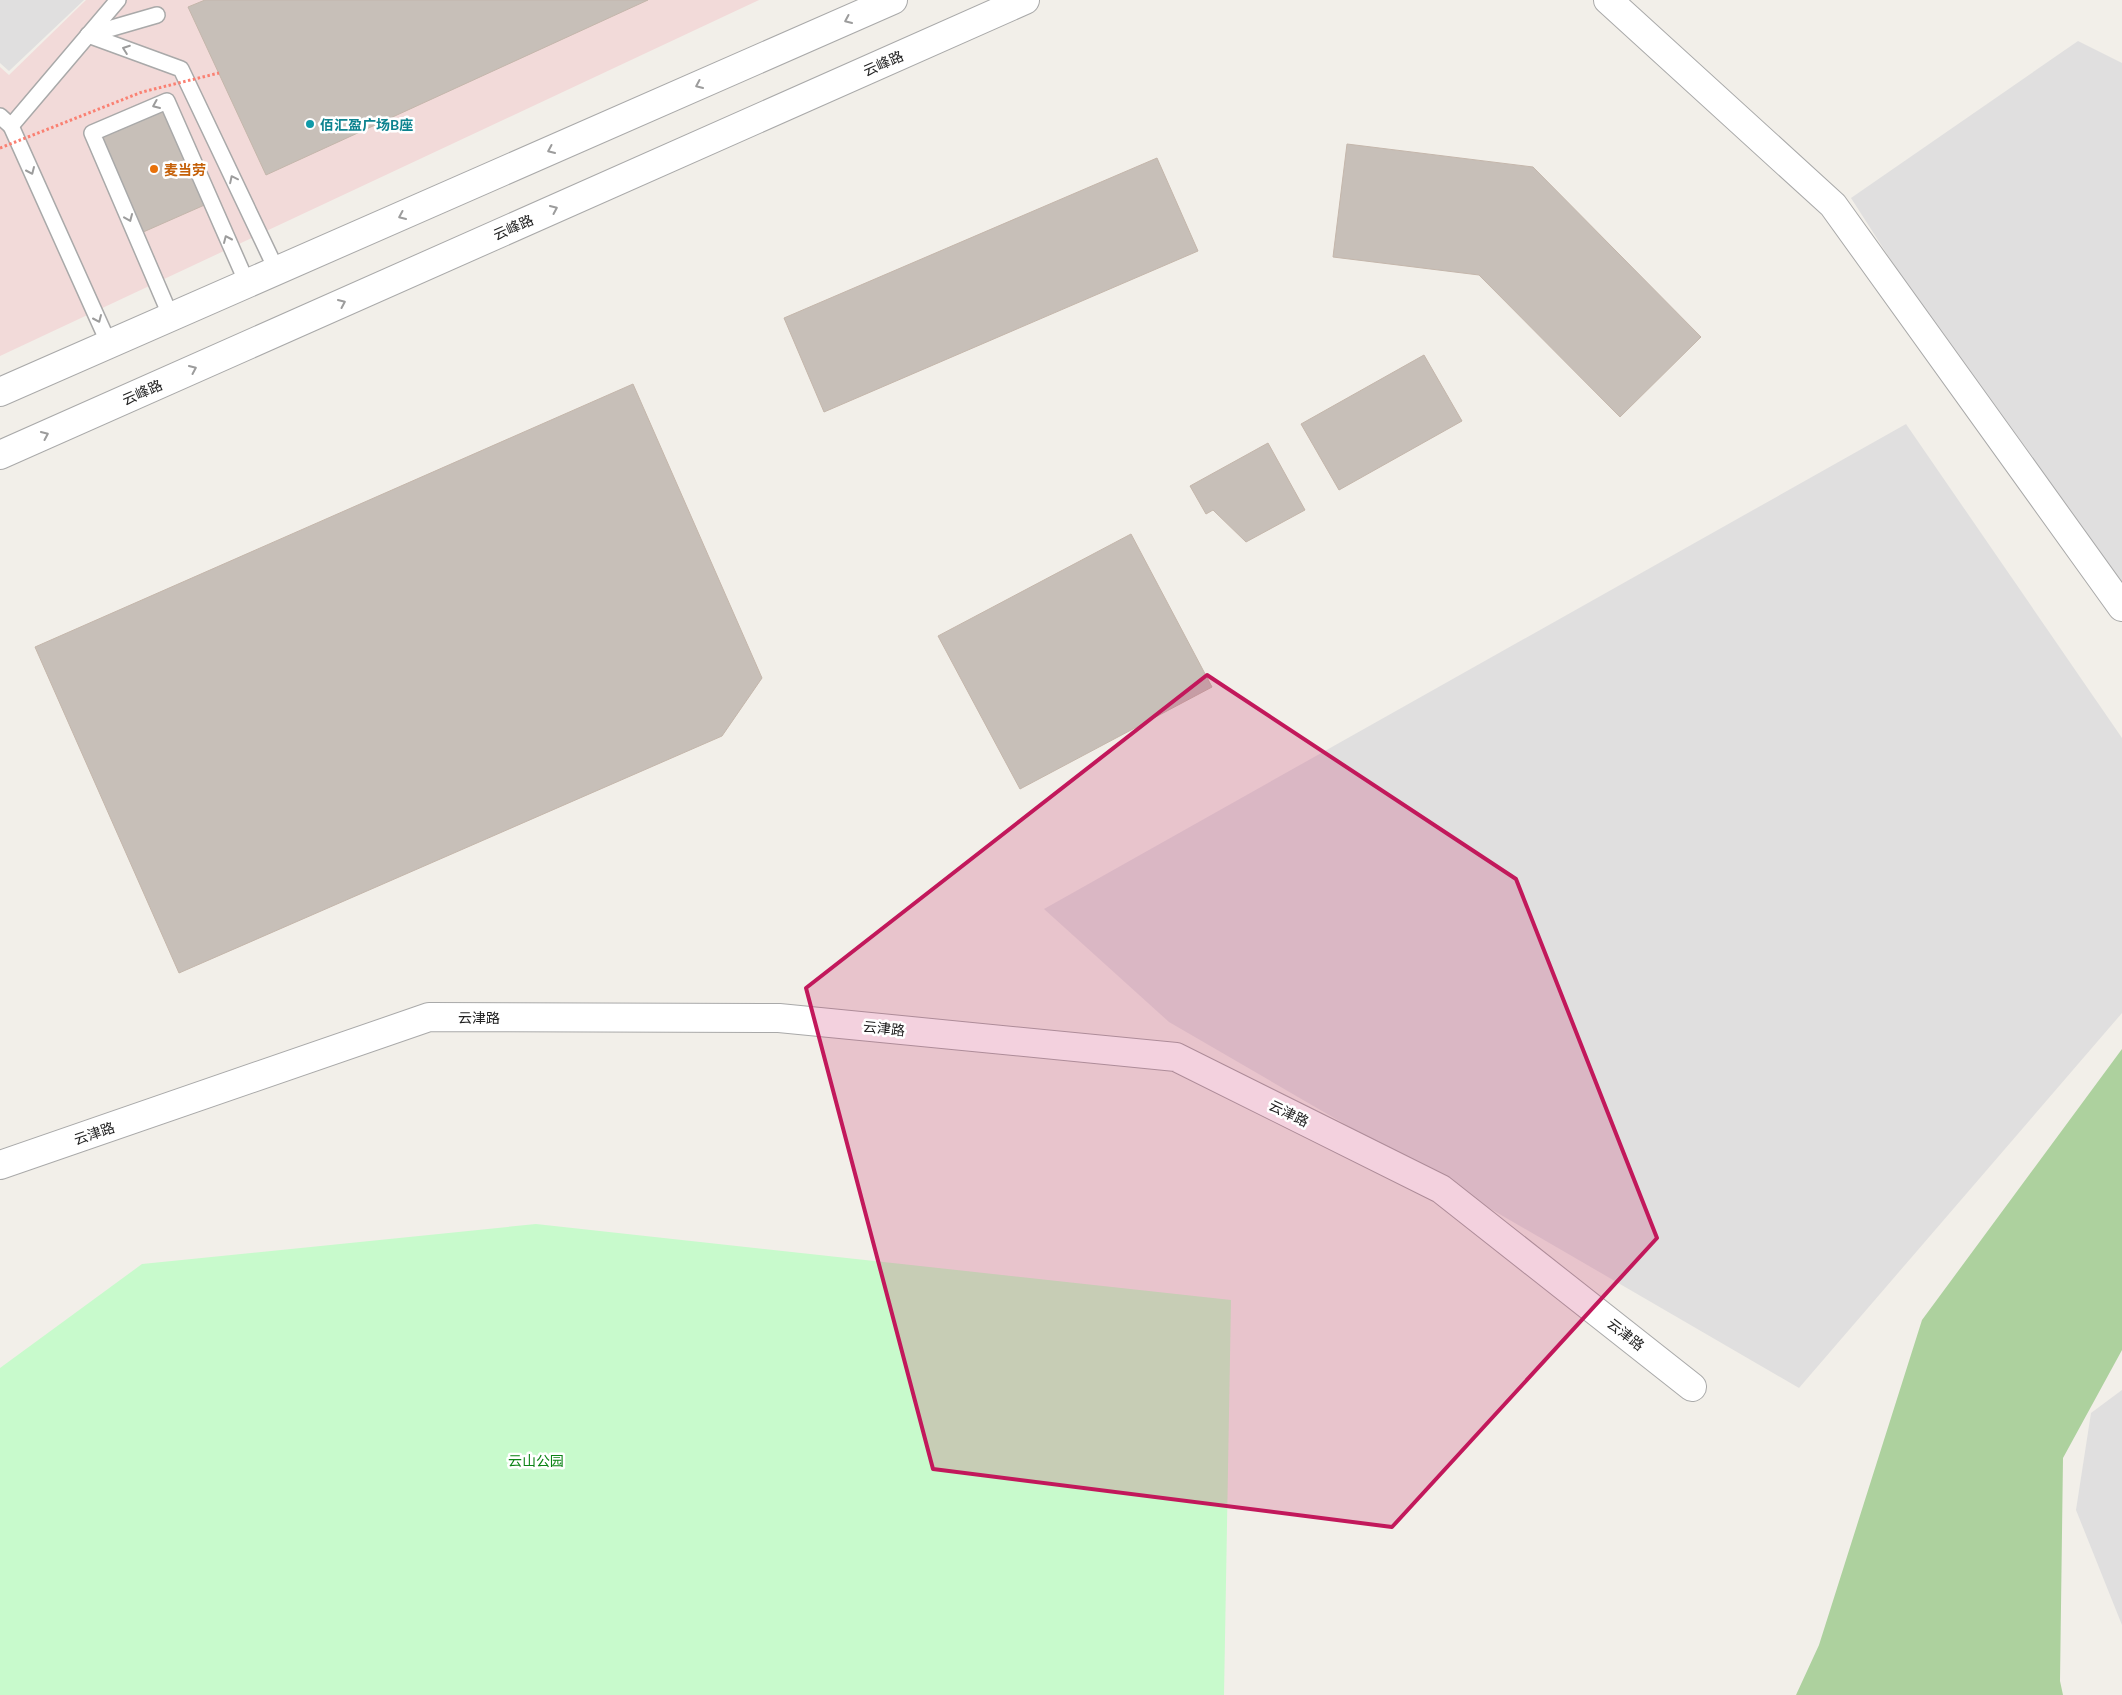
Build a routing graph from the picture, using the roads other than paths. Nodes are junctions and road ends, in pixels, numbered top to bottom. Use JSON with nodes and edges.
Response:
{"nodes":[{"id":1,"x":118,"y":0,"type":"edge"},
{"id":2,"x":893,"y":0,"type":"edge"},
{"id":3,"x":1025,"y":0,"type":"edge"},
{"id":4,"x":1608,"y":0,"type":"edge"},
{"id":5,"x":157,"y":15,"type":"dead end"},
{"id":6,"x":88,"y":35,"type":"junction"},
{"id":7,"x":6,"y":121,"type":"edge"},
{"id":8,"x":277,"y":270,"type":"junction"},
{"id":9,"x":247,"y":283,"type":"junction"},
{"id":10,"x":171,"y":317,"type":"junction"},
{"id":11,"x":110,"y":344,"type":"junction"},
{"id":12,"x":0,"y":392,"type":"edge"},
{"id":13,"x":0,"y":455,"type":"edge"},
{"id":14,"x":2122,"y":608,"type":"edge"},
{"id":15,"x":0,"y":1165,"type":"edge"},
{"id":16,"x":1692,"y":1387,"type":"dead end"}],
"edges":[{"from":1,"to":6,"type":"lane"},
{"from":2,"to":8,"type":"street","one_way":true},
{"from":13,"to":3,"type":"street","name":"云峰路","one_way":true},
{"from":4,"to":14,"type":"street"},
{"from":5,"to":6,"type":"lane"},
{"from":6,"to":7,"type":"lane"},
{"from":8,"to":6,"type":"lane","one_way":true},
{"from":7,"to":11,"type":"lane","one_way":true},
{"from":8,"to":9,"type":"street"},
{"from":9,"to":10,"type":"street"},
{"from":9,"to":10,"type":"lane","one_way":true},
{"from":10,"to":11,"type":"street"},
{"from":11,"to":12,"type":"street"},
{"from":15,"to":16,"type":"street","name":"云津路"}]}
